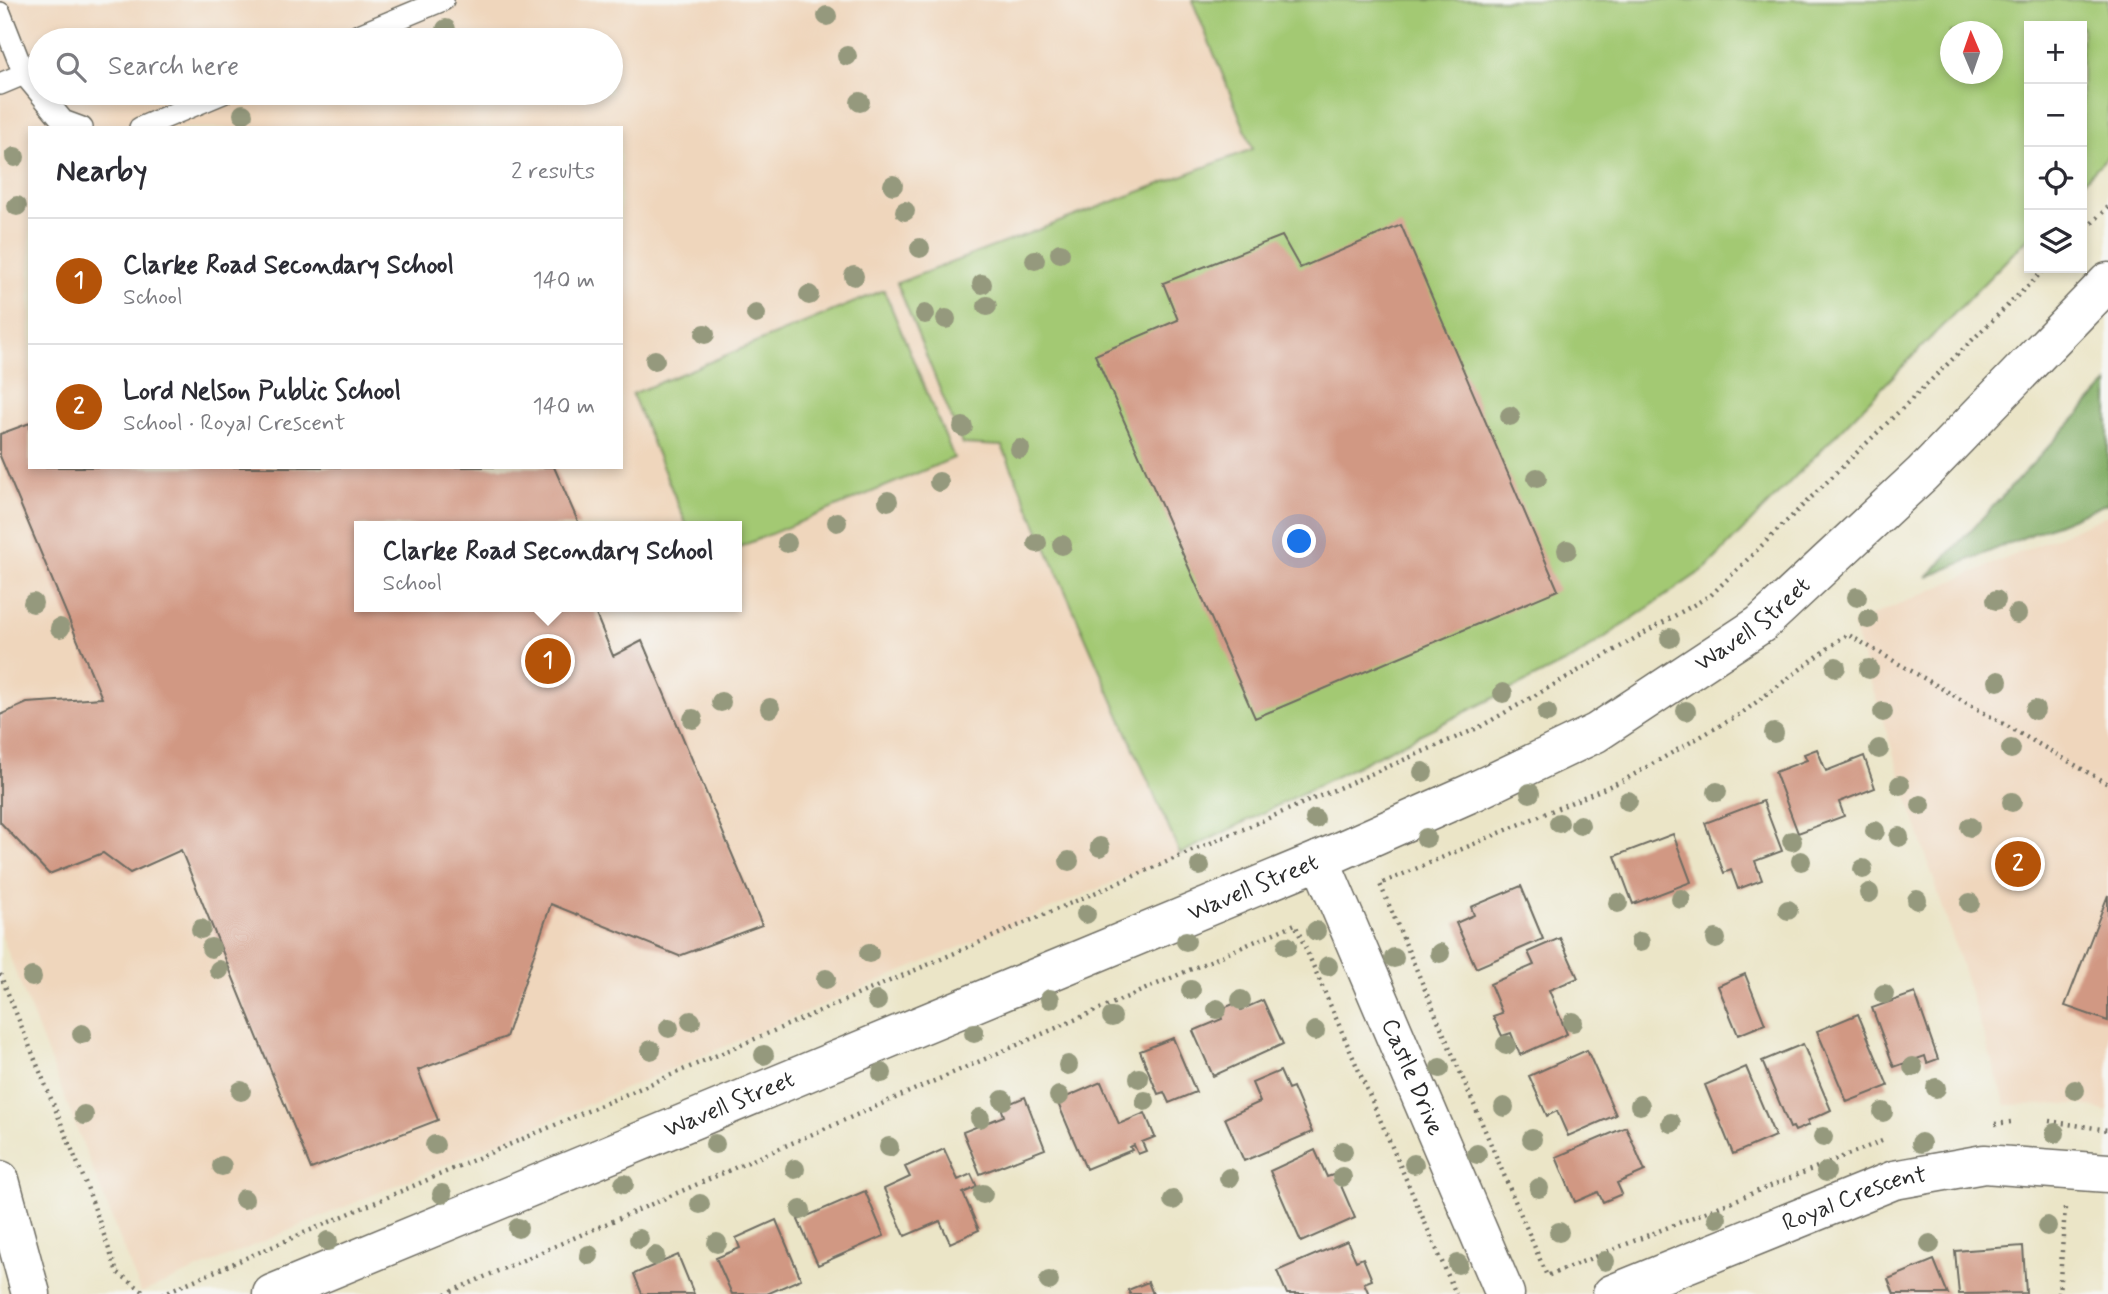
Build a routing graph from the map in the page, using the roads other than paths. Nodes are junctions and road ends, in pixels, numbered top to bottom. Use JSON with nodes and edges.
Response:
{"nodes":[{"id":1,"x":443,"y":0,"type":"edge"},
{"id":2,"x":0,"y":13,"type":"edge"},
{"id":3,"x":376,"y":28,"type":"edge"},
{"id":4,"x":24,"y":74,"type":"junction"},
{"id":5,"x":28,"y":79,"type":"edge"},
{"id":6,"x":0,"y":84,"type":"edge"},
{"id":7,"x":50,"y":105,"type":"edge"},
{"id":8,"x":195,"y":105,"type":"edge"},
{"id":9,"x":77,"y":126,"type":"edge"},
{"id":10,"x":145,"y":126,"type":"edge"},
{"id":11,"x":2108,"y":282,"type":"edge"},
{"id":12,"x":1320,"y":860,"type":"junction"},
{"id":13,"x":2108,"y":1172,"type":"edge"},
{"id":14,"x":0,"y":1180,"type":"edge"},
{"id":15,"x":31,"y":1294,"type":"edge"},
{"id":16,"x":272,"y":1294,"type":"edge"},
{"id":17,"x":1505,"y":1294,"type":"edge"},
{"id":18,"x":1612,"y":1294,"type":"edge"}],
"edges":[{"from":1,"to":3,"type":"lane"},
{"from":2,"to":4,"type":"lane"},
{"from":4,"to":5,"type":"lane"},
{"from":4,"to":6,"type":"lane"},
{"from":7,"to":9,"type":"lane"},
{"from":8,"to":10,"type":"lane"},
{"from":11,"to":12,"type":"street","name":"Wavell Street"},
{"from":12,"to":16,"type":"street","name":"Wavell Street"},
{"from":12,"to":17,"type":"street","name":"Castle Drive"},
{"from":13,"to":18,"type":"street","name":"Royal Crescent"},
{"from":14,"to":15,"type":"street"}]}
